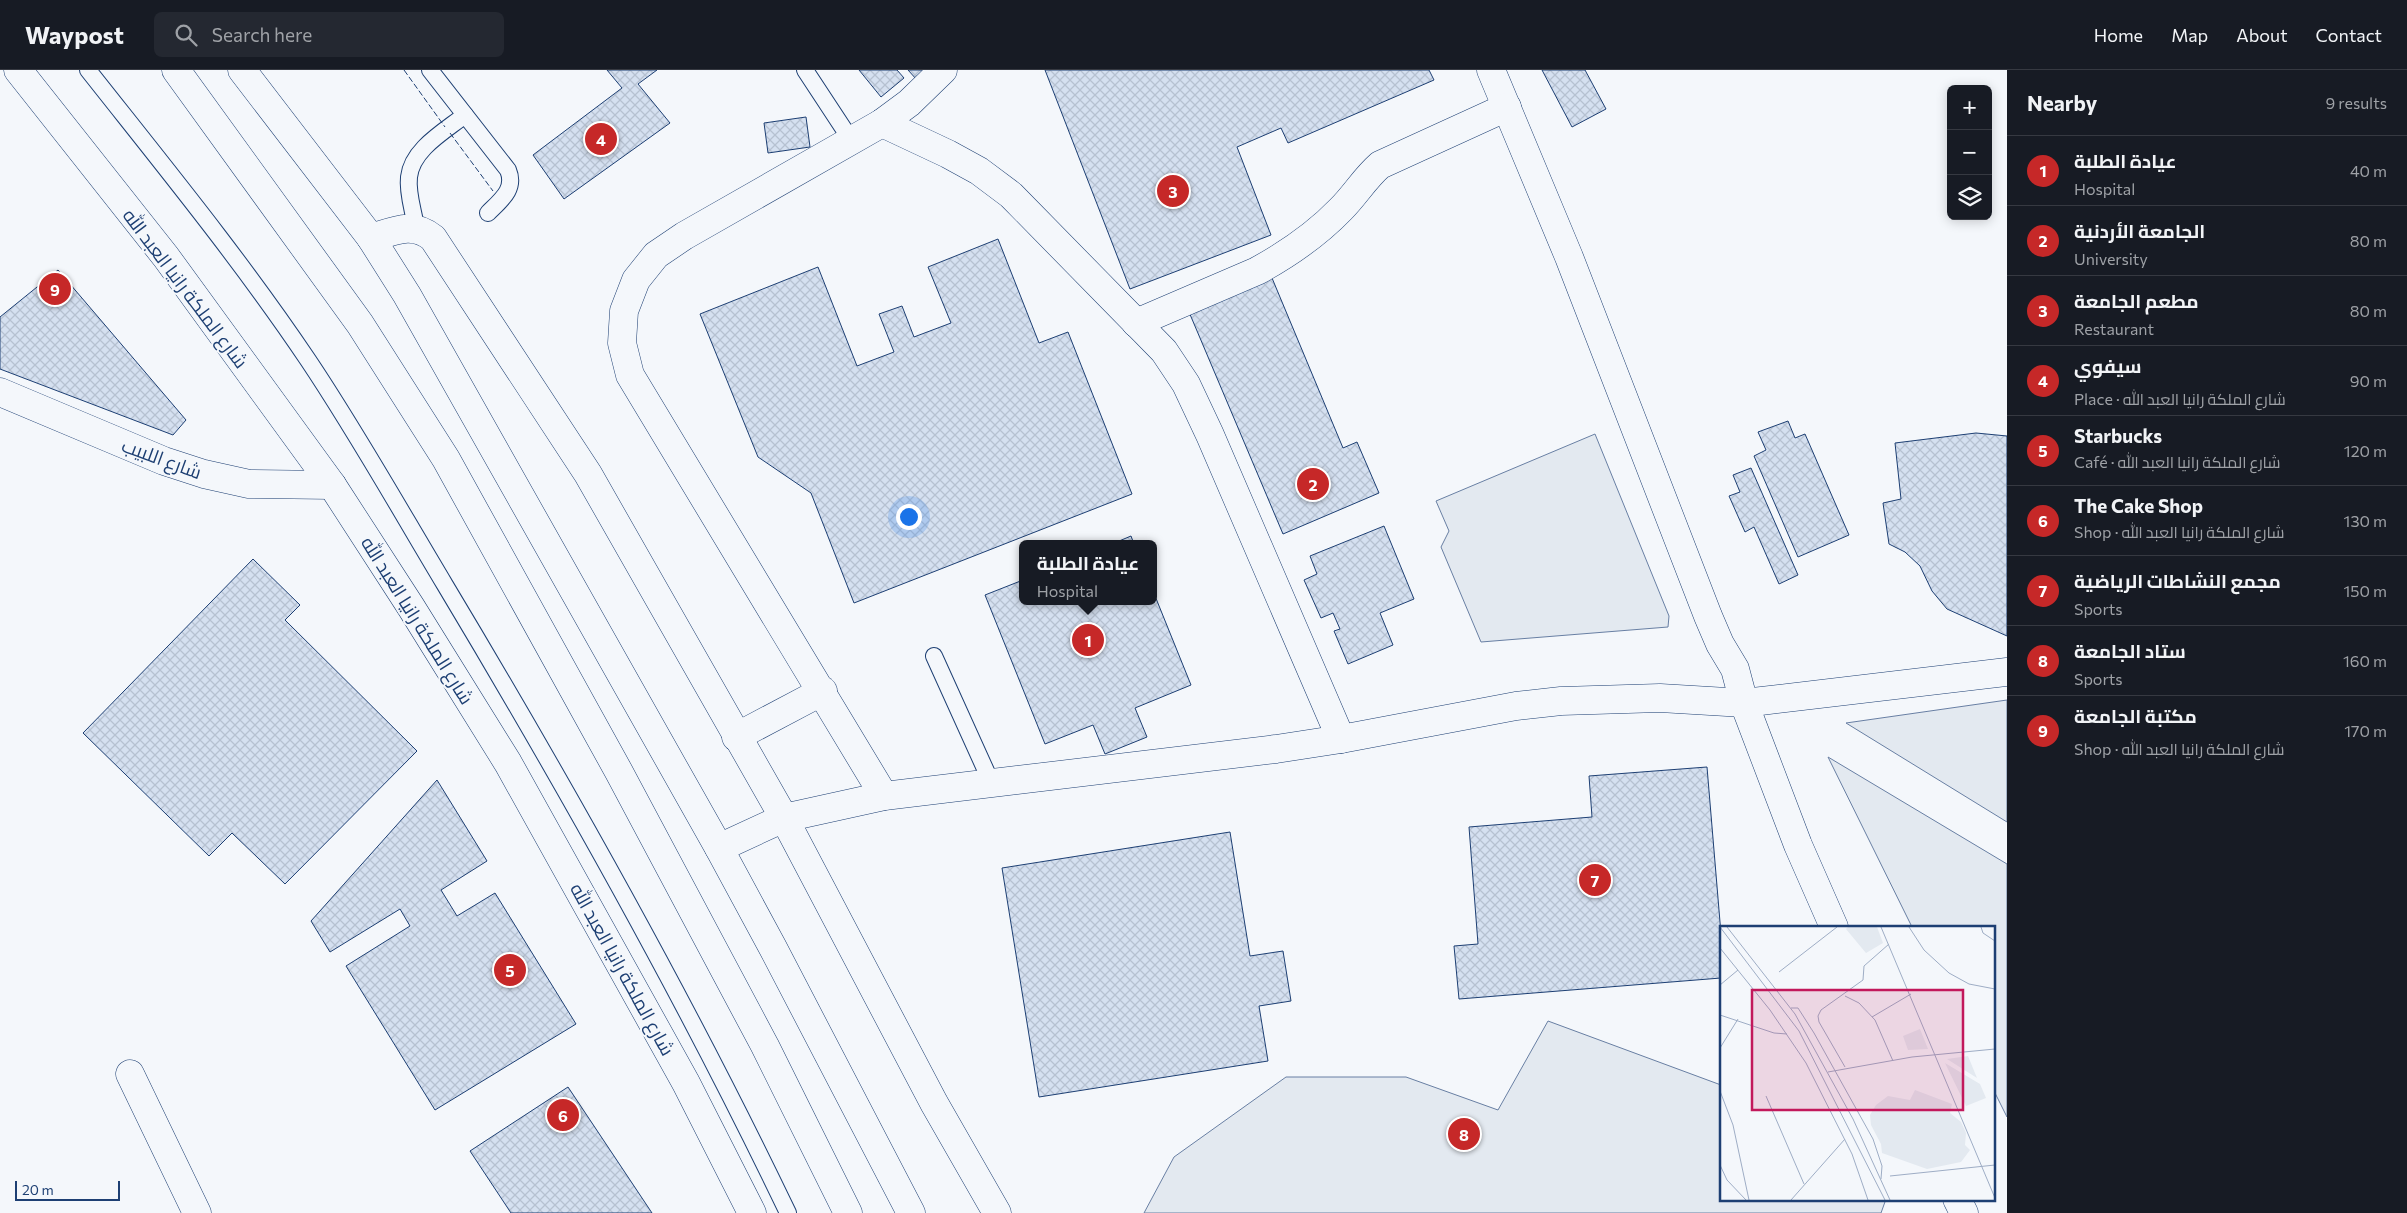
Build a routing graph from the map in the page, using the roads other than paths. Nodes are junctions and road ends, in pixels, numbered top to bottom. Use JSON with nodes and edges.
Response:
{"nodes":[{"id":1,"x":18,"y":70,"type":"edge"},
{"id":2,"x":88,"y":70,"type":"edge"},
{"id":3,"x":176,"y":70,"type":"edge"},
{"id":4,"x":242,"y":70,"type":"edge"},
{"id":5,"x":430,"y":70,"type":"edge"},
{"id":6,"x":806,"y":70,"type":"edge"},
{"id":7,"x":943,"y":70,"type":"edge"},
{"id":8,"x":1491,"y":70,"type":"edge"},
{"id":9,"x":1507,"y":107,"type":"junction"},
{"id":10,"x":465,"y":115,"type":"junction"},
{"id":11,"x":882,"y":123,"type":"junction"},
{"id":12,"x":851,"y":140,"type":"junction"},
{"id":13,"x":488,"y":213,"type":"dead end"},
{"id":14,"x":416,"y":228,"type":"junction"},
{"id":15,"x":372,"y":238,"type":"junction"},
{"id":16,"x":1136,"y":323,"type":"junction"},
{"id":17,"x":0,"y":392,"type":"edge"},
{"id":18,"x":332,"y":485,"type":"junction"},
{"id":19,"x":934,"y":656,"type":"dead end"},
{"id":20,"x":2007,"y":672,"type":"edge"},
{"id":21,"x":823,"y":692,"type":"junction"},
{"id":22,"x":1744,"y":703,"type":"junction"},
{"id":23,"x":736,"y":737,"type":"junction"},
{"id":24,"x":1341,"y":739,"type":"junction"},
{"id":25,"x":991,"y":782,"type":"junction"},
{"id":26,"x":884,"y":796,"type":"junction"},
{"id":27,"x":784,"y":818,"type":"junction"},
{"id":28,"x":719,"y":848,"type":"junction"},
{"id":29,"x":1834,"y":926,"type":"edge"},
{"id":30,"x":130,"y":1074,"type":"dead end"},
{"id":31,"x":1958,"y":1200,"type":"edge"},
{"id":32,"x":198,"y":1213,"type":"edge"},
{"id":33,"x":752,"y":1213,"type":"edge"},
{"id":34,"x":788,"y":1213,"type":"edge"},
{"id":35,"x":848,"y":1213,"type":"edge"},
{"id":36,"x":911,"y":1213,"type":"edge"},
{"id":37,"x":997,"y":1213,"type":"edge"},
{"id":38,"x":1964,"y":1213,"type":"edge"}],
"edges":[{"from":1,"to":18,"type":"street","name":"شارع الملكة رانيا العبد الله"},
{"from":2,"to":34,"type":"lane"},
{"from":3,"to":35,"type":"street"},
{"from":4,"to":15,"type":"street"},
{"from":5,"to":10,"type":"lane"},
{"from":6,"to":12,"type":"lane"},
{"from":7,"to":11,"type":"street"},
{"from":8,"to":9,"type":"street"},
{"from":9,"to":16,"type":"street"},
{"from":9,"to":22,"type":"street"},
{"from":10,"to":13,"type":"lane"},
{"from":10,"to":14,"type":"lane"},
{"from":11,"to":12,"type":"street"},
{"from":11,"to":16,"type":"street"},
{"from":12,"to":21,"type":"street"},
{"from":14,"to":15,"type":"street"},
{"from":14,"to":23,"type":"street"},
{"from":15,"to":28,"type":"street"},
{"from":16,"to":24,"type":"street"},
{"from":17,"to":18,"type":"street","name":"شارع اللبيب"},
{"from":18,"to":33,"type":"street","name":"شارع الملكة رانيا العبد الله"},
{"from":19,"to":25,"type":"lane"},
{"from":20,"to":22,"type":"street"},
{"from":21,"to":23,"type":"street"},
{"from":21,"to":26,"type":"street"},
{"from":22,"to":24,"type":"street"},
{"from":22,"to":29,"type":"street"},
{"from":23,"to":27,"type":"street"},
{"from":24,"to":25,"type":"street"},
{"from":25,"to":26,"type":"street"},
{"from":26,"to":27,"type":"street"},
{"from":27,"to":28,"type":"street"},
{"from":27,"to":37,"type":"street"},
{"from":28,"to":36,"type":"street"},
{"from":30,"to":32,"type":"street"},
{"from":31,"to":38,"type":"street"}]}
